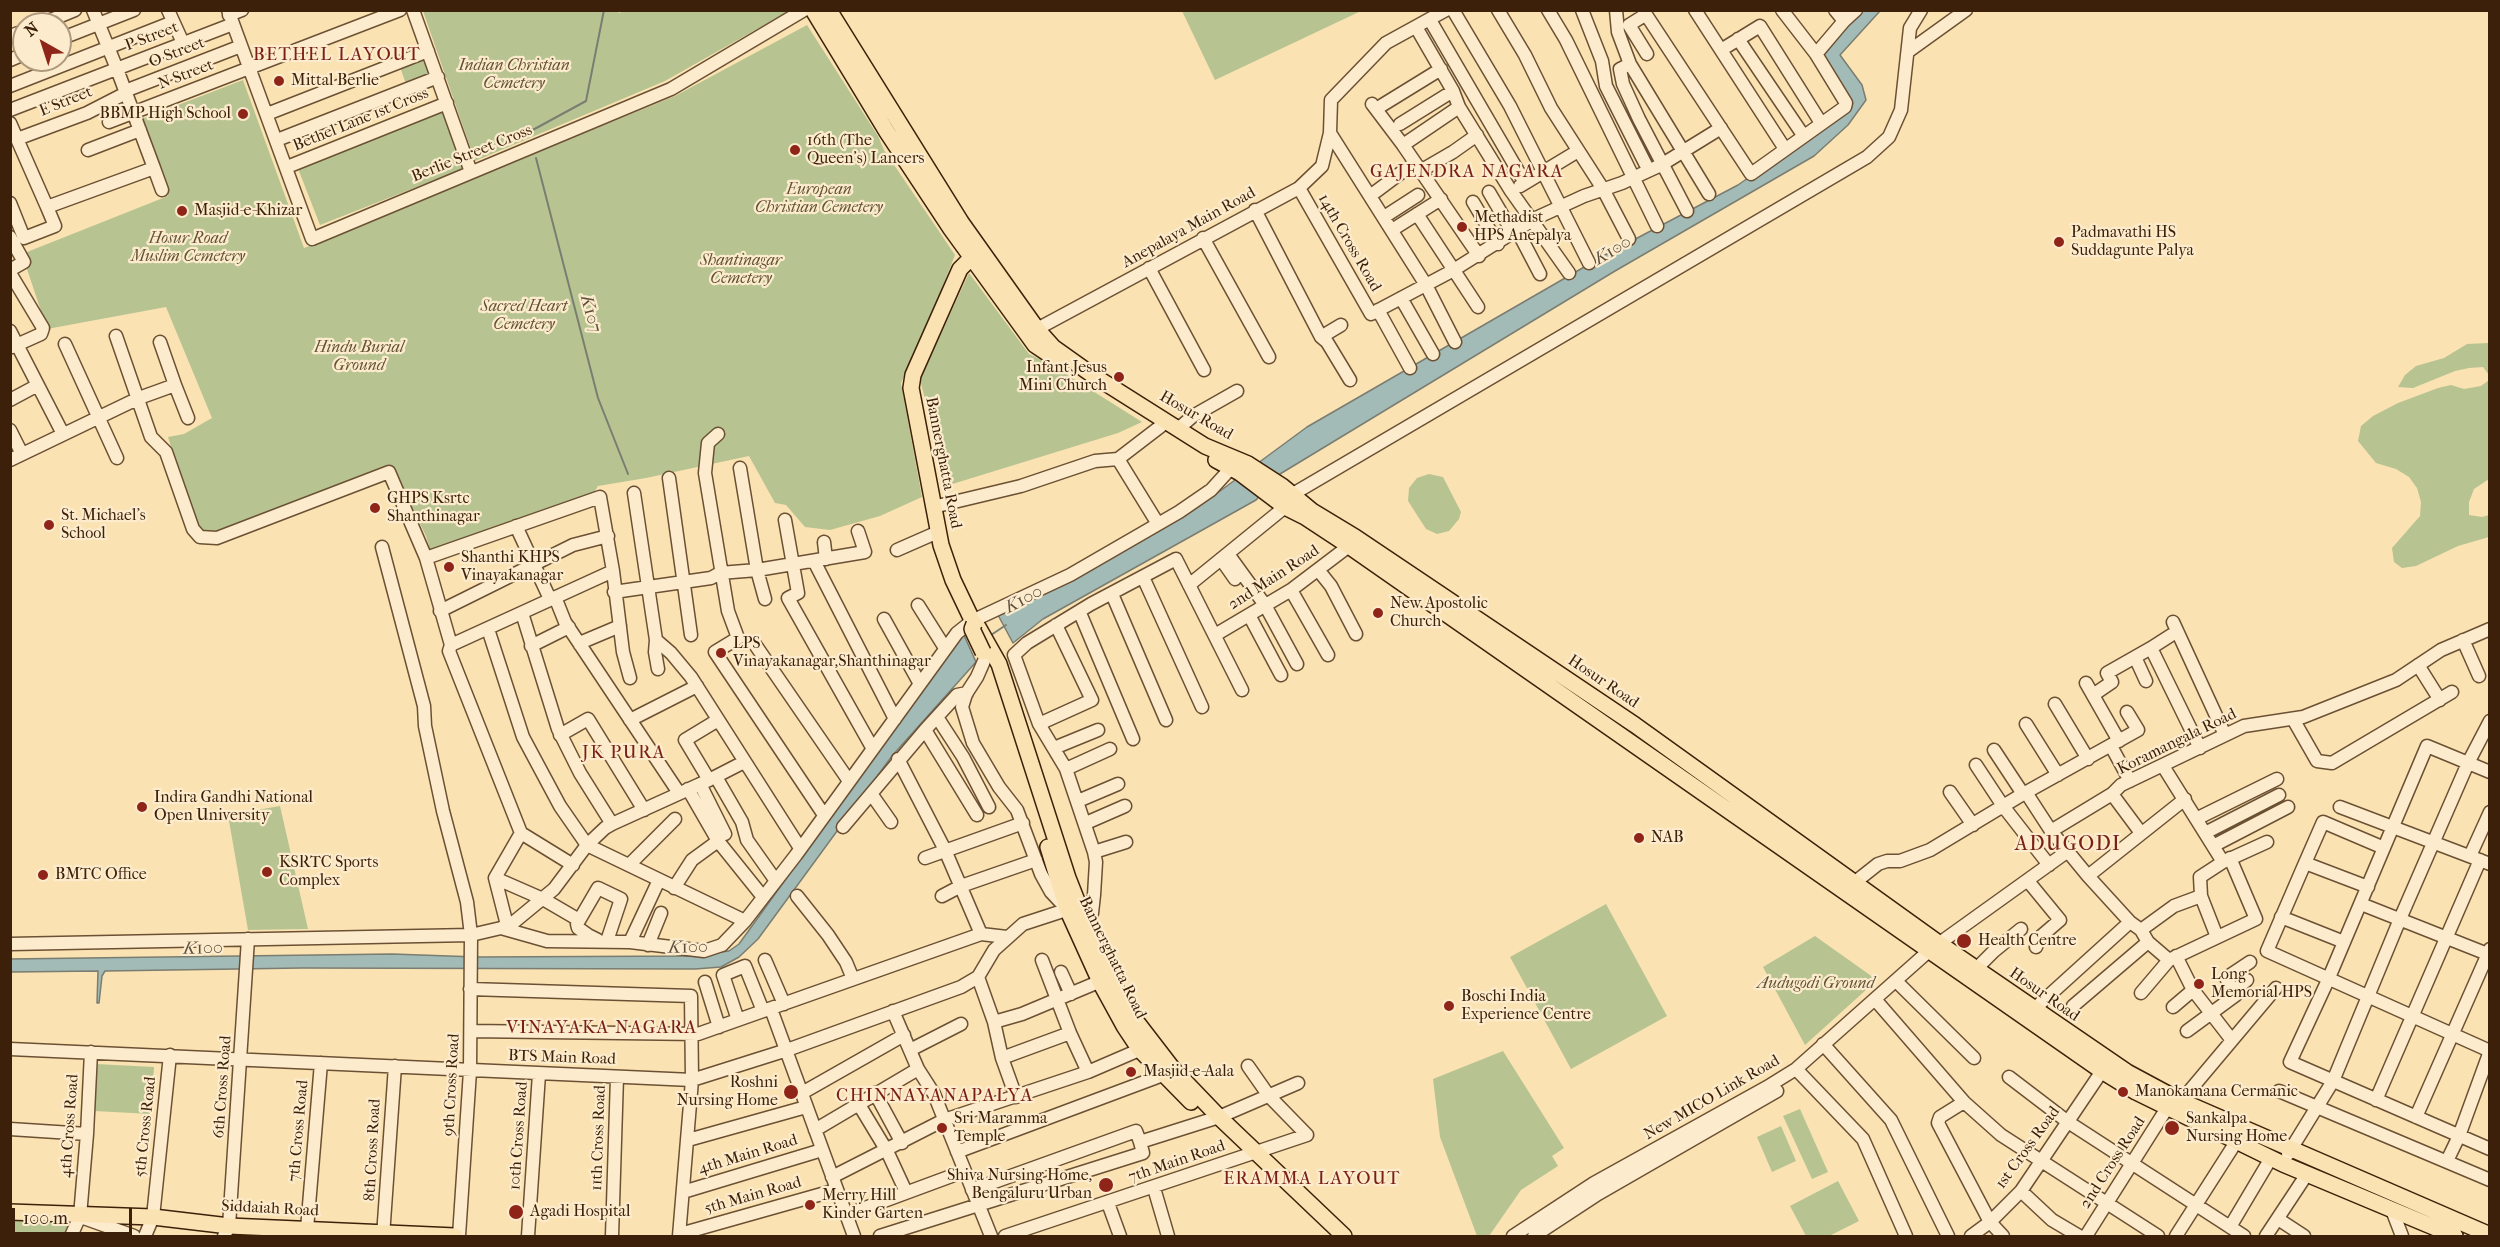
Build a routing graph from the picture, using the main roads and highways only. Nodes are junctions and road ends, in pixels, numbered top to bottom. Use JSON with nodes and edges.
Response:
{"nodes":[{"id":1,"x":813,"y":10,"type":"edge"},
{"id":2,"x":829,"y":10,"type":"edge"},
{"id":3,"x":976,"y":253,"type":"junction"},
{"id":4,"x":1289,"y":500,"type":"junction"},
{"id":5,"x":1073,"y":907,"type":"junction"},
{"id":6,"x":1938,"y":949,"type":"junction"},
{"id":7,"x":1105,"y":979,"type":"junction"},
{"id":8,"x":1146,"y":1047,"type":"junction"},
{"id":9,"x":2174,"y":1104,"type":"junction"},
{"id":10,"x":1215,"y":1119,"type":"junction"},
{"id":11,"x":1252,"y":1153,"type":"junction"},
{"id":12,"x":10,"y":1212,"type":"edge"},
{"id":13,"x":226,"y":1231,"type":"edge"},
{"id":14,"x":305,"y":1233,"type":"edge"},
{"id":15,"x":384,"y":1235,"type":"edge"},
{"id":16,"x":2490,"y":1235,"type":"edge"},
{"id":17,"x":457,"y":1236,"type":"edge"},
{"id":18,"x":1332,"y":1236,"type":"edge"},
{"id":19,"x":1344,"y":1236,"type":"edge"},
{"id":20,"x":2455,"y":1236,"type":"edge"}],
"edges":[{"from":1,"to":3,"type":"main road","name":"Hosur Road"},
{"from":2,"to":3,"type":"main road","name":"Hosur Road"},
{"from":3,"to":4,"type":"main road","name":"Hosur Road"},
{"from":3,"to":4,"type":"main road","name":"Hosur Road"},
{"from":3,"to":5,"type":"main road","name":"Bannerghatta Road","bridge":true},
{"from":4,"to":6,"type":"main road","name":"Hosur Road"},
{"from":4,"to":6,"type":"main road","name":"Hosur Road"},
{"from":5,"to":7,"type":"main road","name":"Bannerghatta Road"},
{"from":5,"to":7,"type":"main road","name":"Bannerghatta Road"},
{"from":6,"to":9,"type":"main road","name":"Hosur Road"},
{"from":6,"to":9,"type":"main road","name":"Hosur Road"},
{"from":7,"to":8,"type":"main road","name":"Bannerghatta Road"},
{"from":8,"to":10,"type":"main road","name":"Bannerghatta Road"},
{"from":8,"to":10,"type":"main road","name":"Bannerghatta Road"},
{"from":9,"to":16,"type":"main road","name":"Hosur Road"},
{"from":9,"to":20,"type":"main road","name":"Hosur Road"},
{"from":10,"to":11,"type":"main road","name":"Bannerghatta Road"},
{"from":11,"to":18,"type":"main road","name":"Bannerghatta Road"},
{"from":11,"to":19,"type":"main road","name":"Bannerghatta Road"},
{"from":12,"to":13,"type":"main road","name":"Siddaiah Road"},
{"from":13,"to":14,"type":"main road","name":"Siddaiah Road"},
{"from":14,"to":15,"type":"main road","name":"Siddaiah Road"},
{"from":15,"to":17,"type":"main road","name":"Siddaiah Road"}]}
